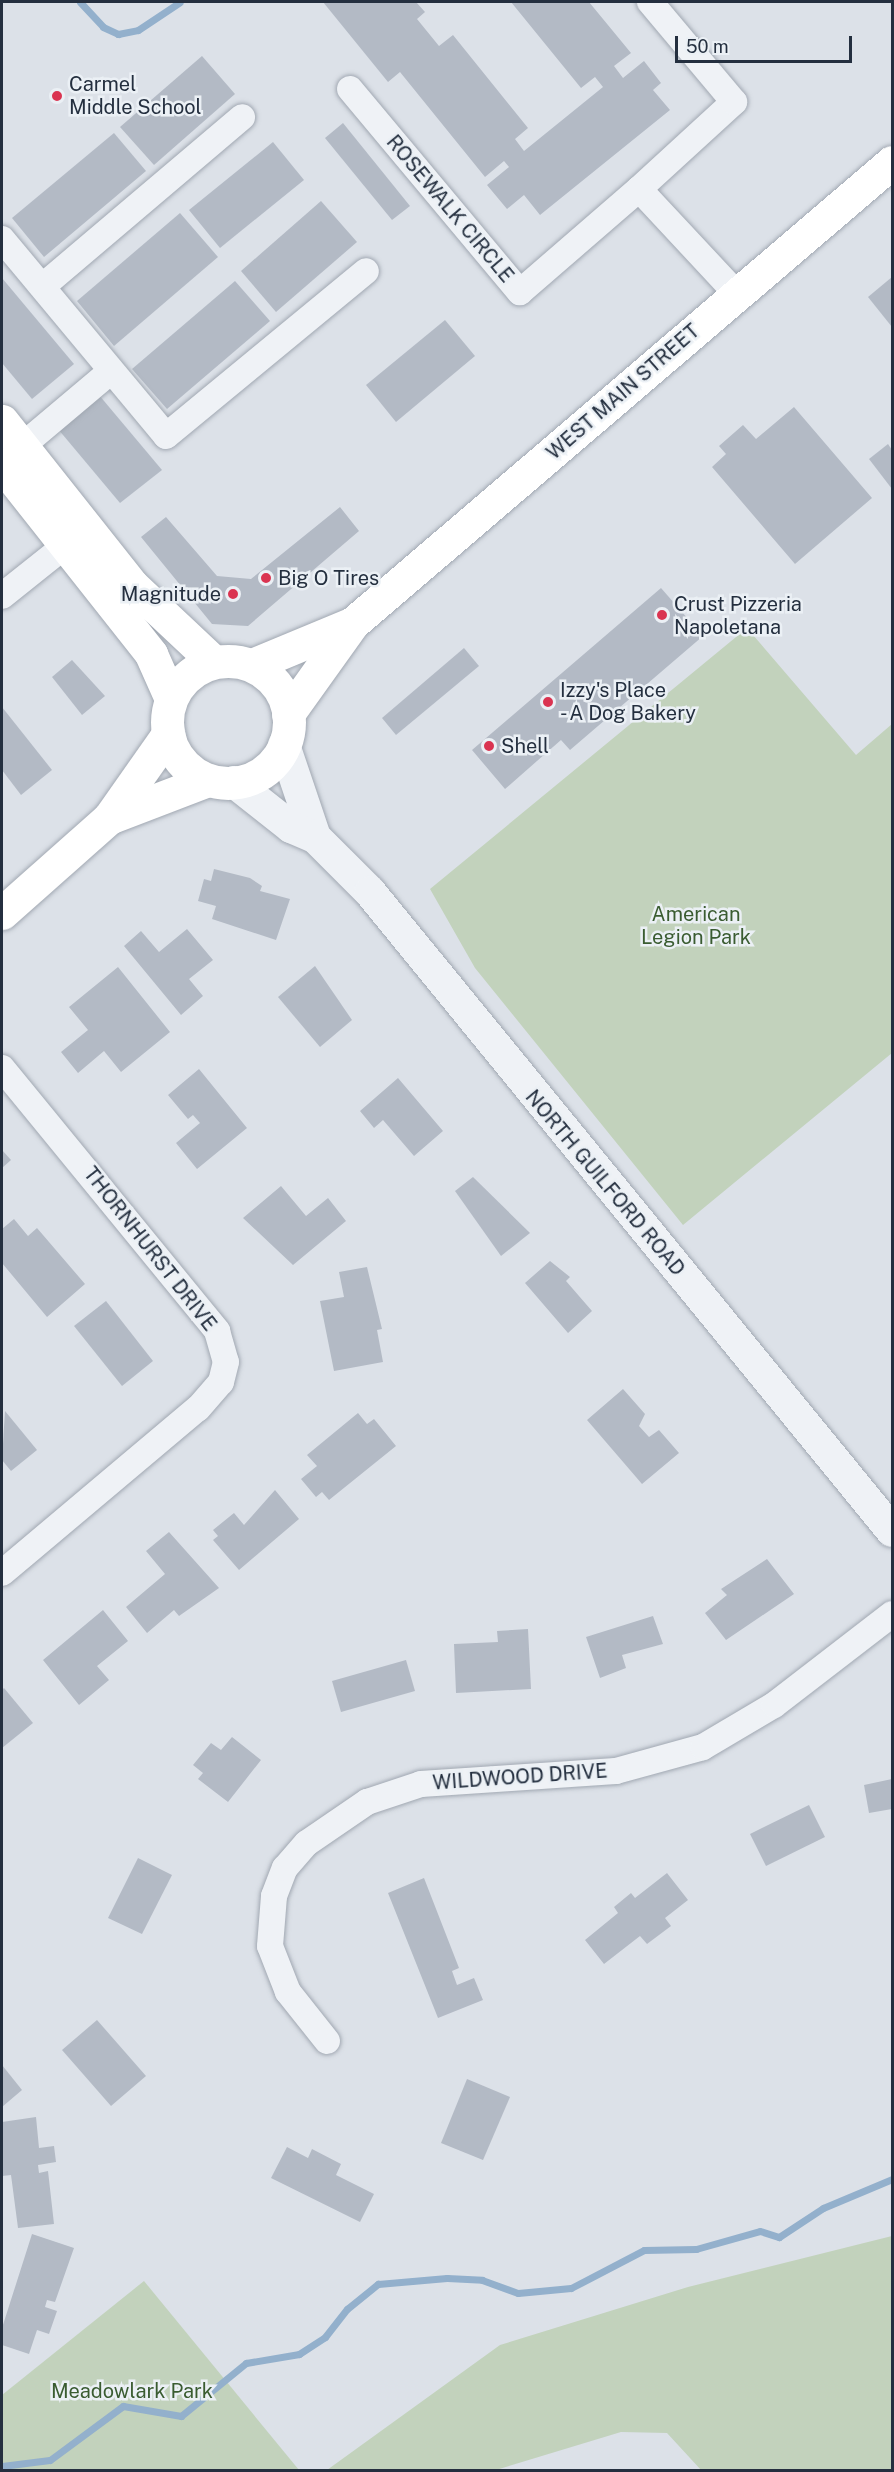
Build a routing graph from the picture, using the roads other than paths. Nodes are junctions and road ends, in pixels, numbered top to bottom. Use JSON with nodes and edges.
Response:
{"nodes":[{"id":1,"x":650,"y":2,"type":"edge"},
{"id":2,"x":350,"y":89,"type":"dead end"},
{"id":3,"x":242,"y":117,"type":"dead end"},
{"id":4,"x":892,"y":162,"type":"edge"},
{"id":5,"x":639,"y":189,"type":"junction"},
{"id":6,"x":2,"y":239,"type":"edge"},
{"id":7,"x":366,"y":271,"type":"dead end"},
{"id":8,"x":43,"y":286,"type":"junction"},
{"id":9,"x":736,"y":294,"type":"junction"},
{"id":10,"x":111,"y":370,"type":"junction"},
{"id":11,"x":2,"y":421,"type":"edge"},
{"id":12,"x":12,"y":456,"type":"edge"},
{"id":13,"x":66,"y":545,"type":"junction"},
{"id":14,"x":2,"y":596,"type":"edge"},
{"id":15,"x":353,"y":623,"type":"junction"},
{"id":16,"x":214,"y":662,"type":"junction"},
{"id":17,"x":252,"y":665,"type":"junction"},
{"id":18,"x":171,"y":699,"type":"junction"},
{"id":19,"x":286,"y":730,"type":"junction"},
{"id":20,"x":168,"y":734,"type":"junction"},
{"id":21,"x":221,"y":781,"type":"junction"},
{"id":22,"x":109,"y":818,"type":"junction"},
{"id":23,"x":315,"y":837,"type":"junction"},
{"id":24,"x":2,"y":913,"type":"edge"},
{"id":25,"x":2,"y":1068,"type":"edge"},
{"id":26,"x":892,"y":1531,"type":"edge"},
{"id":27,"x":2,"y":1573,"type":"edge"},
{"id":28,"x":892,"y":1614,"type":"edge"},
{"id":29,"x":327,"y":2041,"type":"dead end"}],
"edges":[{"from":1,"to":5,"type":"street","name":"ROSEWALK CIRCLE"},
{"from":2,"to":5,"type":"street","name":"ROSEWALK CIRCLE"},
{"from":3,"to":8,"type":"street"},
{"from":4,"to":9,"type":"main road","name":"WEST MAIN STREET"},
{"from":5,"to":9,"type":"street"},
{"from":6,"to":8,"type":"street"},
{"from":7,"to":10,"type":"street"},
{"from":8,"to":10,"type":"street"},
{"from":9,"to":15,"type":"main road","name":"WEST MAIN STREET"},
{"from":10,"to":12,"type":"street"},
{"from":11,"to":12,"type":"main road"},
{"from":12,"to":13,"type":"main road"},
{"from":12,"to":16,"type":"main road"},
{"from":13,"to":14,"type":"street"},
{"from":13,"to":18,"type":"main road"},
{"from":15,"to":17,"type":"main road","name":"WEST MAIN STREET"},
{"from":15,"to":19,"type":"main road","name":"WEST MAIN STREET"},
{"from":16,"to":17,"type":"main road"},
{"from":16,"to":18,"type":"main road"},
{"from":17,"to":19,"type":"main road"},
{"from":18,"to":20,"type":"main road"},
{"from":19,"to":21,"type":"main road"},
{"from":19,"to":23,"type":"street","name":"NORTH GUILFORD ROAD"},
{"from":20,"to":21,"type":"main road"},
{"from":20,"to":22,"type":"main road"},
{"from":21,"to":22,"type":"main road"},
{"from":21,"to":23,"type":"street","name":"NORTH GUILFORD ROAD"},
{"from":22,"to":24,"type":"main road"},
{"from":23,"to":26,"type":"street","name":"NORTH GUILFORD ROAD"},
{"from":25,"to":27,"type":"street","name":"THORNHURST DRIVE"},
{"from":28,"to":29,"type":"street","name":"WILDWOOD DRIVE"}]}
